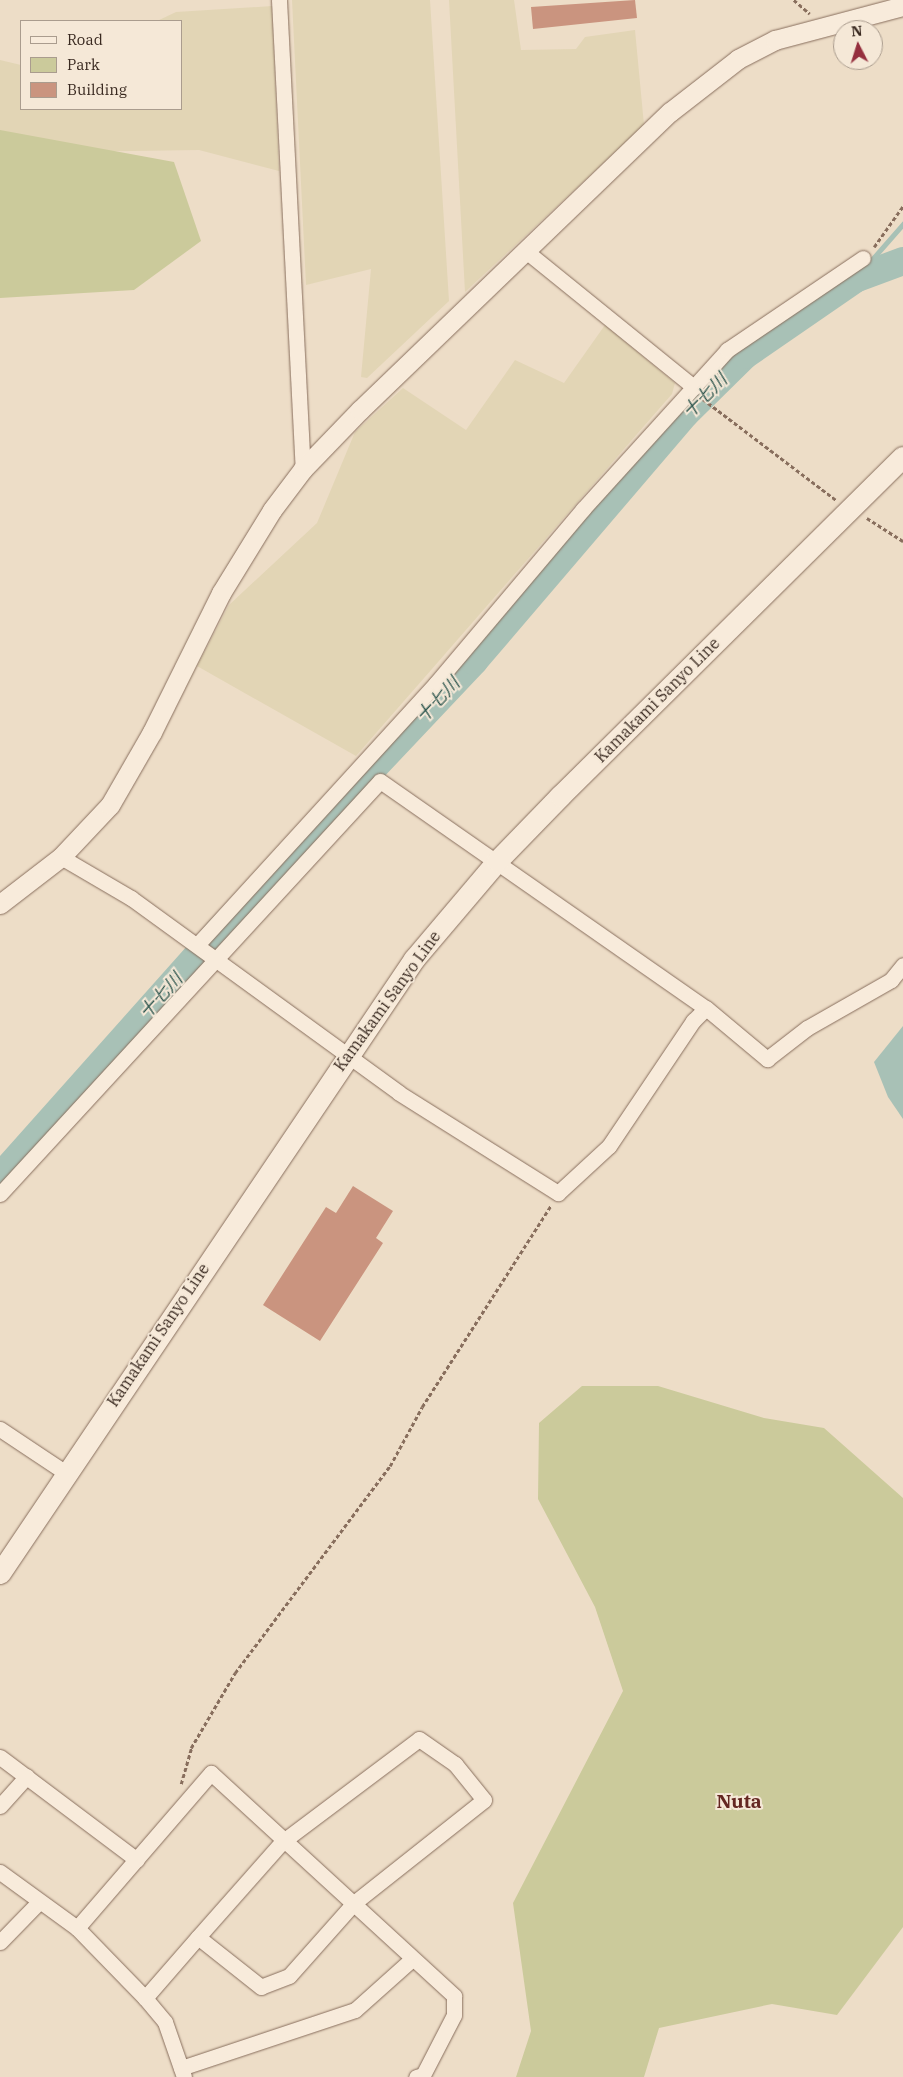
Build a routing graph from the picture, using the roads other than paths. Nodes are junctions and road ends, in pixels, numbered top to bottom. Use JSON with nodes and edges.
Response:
{"nodes":[{"id":1,"x":278,"y":0,"type":"edge"},
{"id":2,"x":903,"y":6,"type":"edge"},
{"id":3,"x":527,"y":252,"type":"junction"},
{"id":4,"x":863,"y":258,"type":"road end"},
{"id":5,"x":694,"y":387,"type":"junction"},
{"id":6,"x":903,"y":457,"type":"edge"},
{"id":7,"x":303,"y":468,"type":"junction"},
{"id":8,"x":61,"y":857,"type":"junction"},
{"id":9,"x":497,"y":861,"type":"junction"},
{"id":10,"x":0,"y":904,"type":"edge"},
{"id":11,"x":197,"y":945,"type":"junction"},
{"id":12,"x":215,"y":959,"type":"junction"},
{"id":13,"x":903,"y":965,"type":"edge"},
{"id":14,"x":706,"y":1008,"type":"junction"},
{"id":15,"x":347,"y":1055,"type":"junction"},
{"id":16,"x":0,"y":1194,"type":"edge"},
{"id":17,"x":0,"y":1429,"type":"edge"},
{"id":18,"x":66,"y":1473,"type":"junction"},
{"id":19,"x":0,"y":1573,"type":"edge"},
{"id":20,"x":0,"y":1757,"type":"edge"},
{"id":21,"x":27,"y":1776,"type":"junction"},
{"id":22,"x":0,"y":1806,"type":"edge"},
{"id":23,"x":282,"y":1842,"type":"junction"},
{"id":24,"x":137,"y":1860,"type":"junction"},
{"id":25,"x":0,"y":1872,"type":"edge"},
{"id":26,"x":38,"y":1903,"type":"junction"},
{"id":27,"x":354,"y":1904,"type":"junction"},
{"id":28,"x":77,"y":1928,"type":"junction"},
{"id":29,"x":198,"y":1937,"type":"junction"},
{"id":30,"x":0,"y":1942,"type":"edge"},
{"id":31,"x":412,"y":1959,"type":"junction"},
{"id":32,"x":145,"y":1998,"type":"junction"},
{"id":33,"x":183,"y":2072,"type":"edge"},
{"id":34,"x":421,"y":2076,"type":"edge"}],
"edges":[{"from":1,"to":7,"type":"street"},
{"from":2,"to":3,"type":"street"},
{"from":3,"to":5,"type":"street"},
{"from":3,"to":7,"type":"street"},
{"from":4,"to":5,"type":"street"},
{"from":5,"to":11,"type":"street"},
{"from":6,"to":9,"type":"main road","name":"Kamakami Sanyo Line"},
{"from":7,"to":8,"type":"street"},
{"from":8,"to":10,"type":"street"},
{"from":8,"to":11,"type":"street"},
{"from":9,"to":12,"type":"street"},
{"from":9,"to":14,"type":"street"},
{"from":9,"to":15,"type":"main road","name":"Kamakami Sanyo Line"},
{"from":11,"to":12,"type":"street"},
{"from":12,"to":15,"type":"street"},
{"from":12,"to":16,"type":"street"},
{"from":13,"to":14,"type":"street"},
{"from":14,"to":15,"type":"street"},
{"from":15,"to":18,"type":"main road","name":"Kamakami Sanyo Line"},
{"from":17,"to":18,"type":"street"},
{"from":18,"to":19,"type":"main road","name":"Kamakami Sanyo Line"},
{"from":20,"to":21,"type":"street"},
{"from":21,"to":22,"type":"street"},
{"from":21,"to":24,"type":"street"},
{"from":23,"to":24,"type":"street"},
{"from":23,"to":27,"type":"street"},
{"from":23,"to":27,"type":"street"},
{"from":23,"to":29,"type":"street"},
{"from":24,"to":28,"type":"street"},
{"from":25,"to":26,"type":"street"},
{"from":26,"to":28,"type":"street"},
{"from":26,"to":30,"type":"street"},
{"from":27,"to":29,"type":"street"},
{"from":27,"to":31,"type":"street"},
{"from":28,"to":32,"type":"street"},
{"from":29,"to":32,"type":"street"},
{"from":31,"to":33,"type":"street"},
{"from":31,"to":34,"type":"street"},
{"from":32,"to":33,"type":"street"}]}
